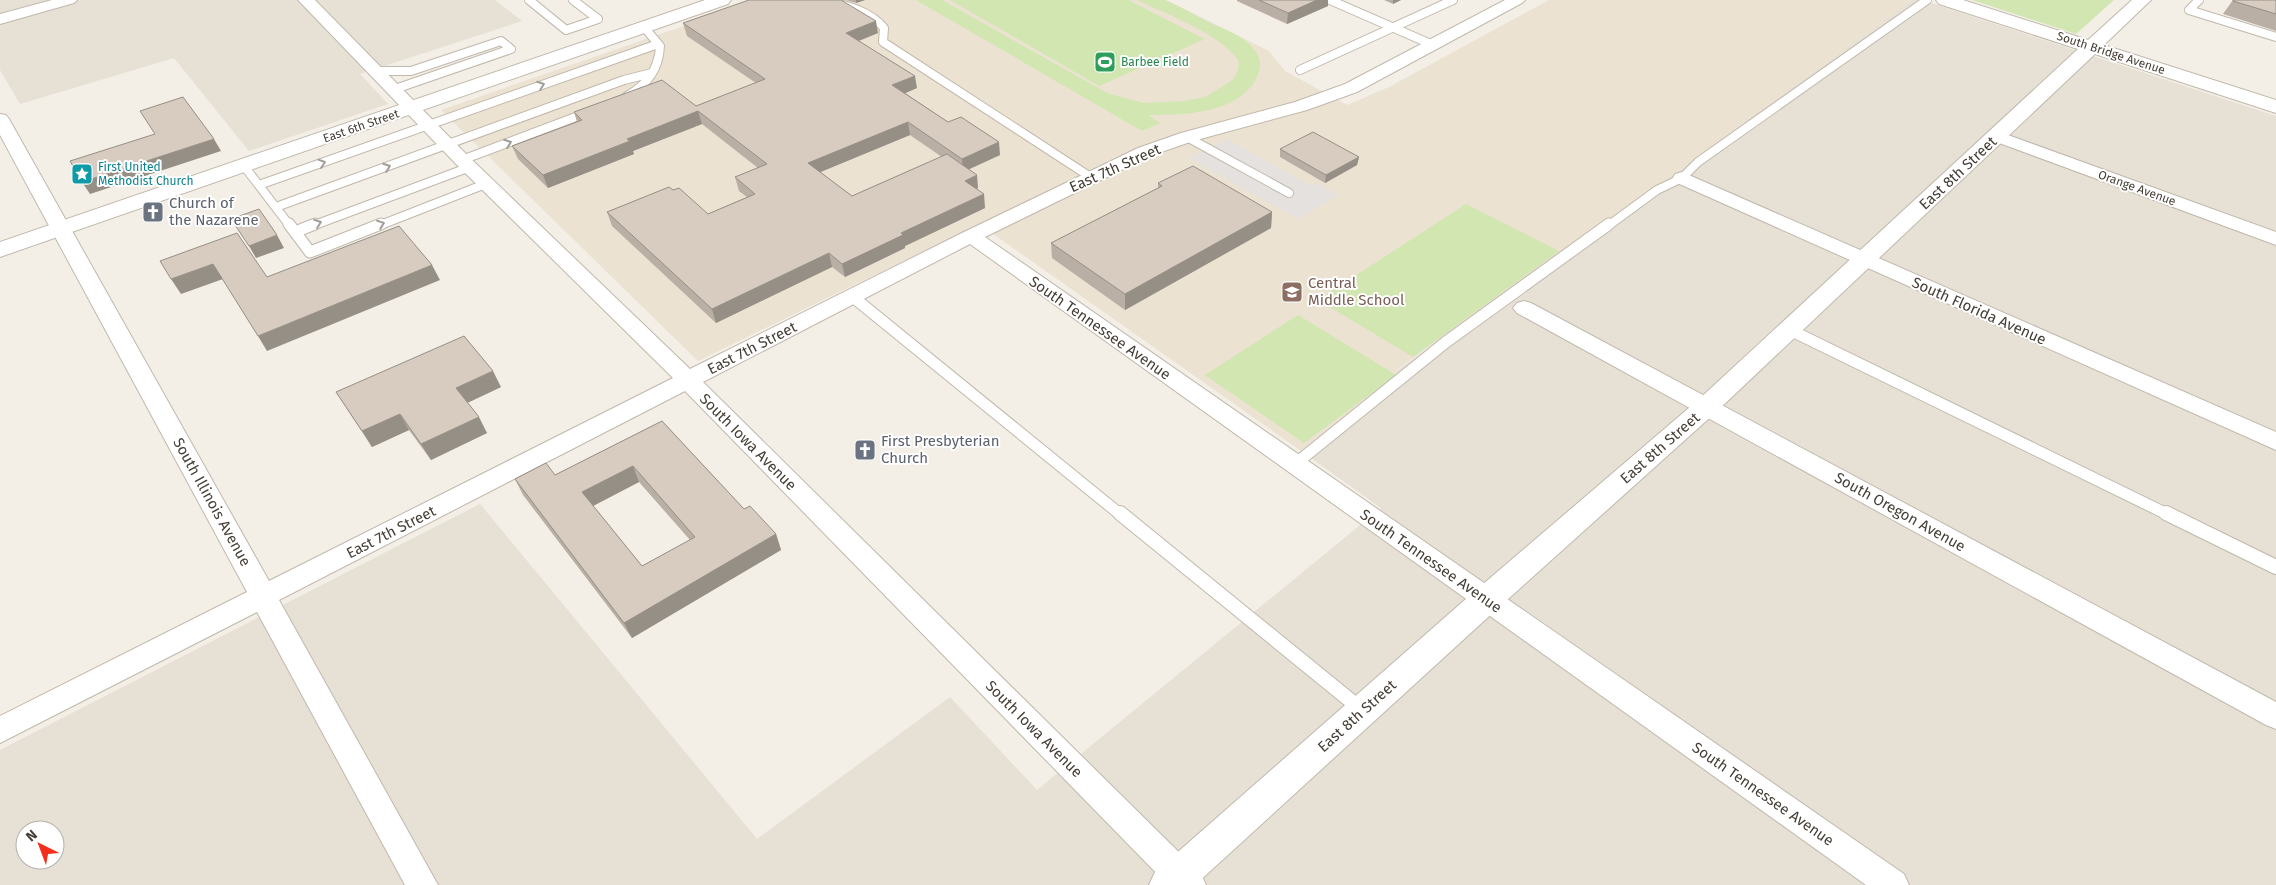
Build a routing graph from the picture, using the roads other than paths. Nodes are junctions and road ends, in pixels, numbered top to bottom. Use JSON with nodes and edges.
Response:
{"nodes":[{"id":1,"x":69,"y":0,"type":"edge"},
{"id":2,"x":306,"y":0,"type":"edge"},
{"id":3,"x":528,"y":0,"type":"edge"},
{"id":4,"x":573,"y":0,"type":"edge"},
{"id":5,"x":722,"y":0,"type":"edge"},
{"id":6,"x":825,"y":0,"type":"edge"},
{"id":7,"x":1330,"y":0,"type":"edge"},
{"id":8,"x":1453,"y":0,"type":"edge"},
{"id":9,"x":1517,"y":0,"type":"edge"},
{"id":10,"x":1926,"y":0,"type":"edge"},
{"id":11,"x":1945,"y":0,"type":"edge"},
{"id":12,"x":2142,"y":0,"type":"edge"},
{"id":13,"x":2199,"y":0,"type":"edge"},
{"id":14,"x":0,"y":19,"type":"edge"},
{"id":15,"x":644,"y":27,"type":"junction"},
{"id":16,"x":1395,"y":28,"type":"junction"},
{"id":17,"x":2276,"y":36,"type":"edge"},
{"id":18,"x":658,"y":44,"type":"junction"},
{"id":19,"x":1433,"y":45,"type":"junction"},
{"id":20,"x":2091,"y":47,"type":"junction"},
{"id":21,"x":1300,"y":70,"type":"dead end"},
{"id":22,"x":377,"y":71,"type":"junction"},
{"id":23,"x":652,"y":74,"type":"junction"},
{"id":24,"x":395,"y":89,"type":"junction"},
{"id":25,"x":616,"y":102,"type":"edge"},
{"id":26,"x":2276,"y":107,"type":"edge"},
{"id":27,"x":413,"y":108,"type":"junction"},
{"id":28,"x":600,"y":108,"type":"edge"},
{"id":29,"x":0,"y":119,"type":"edge"},
{"id":30,"x":429,"y":126,"type":"junction"},
{"id":31,"x":1997,"y":136,"type":"junction"},
{"id":32,"x":1188,"y":137,"type":"junction"},
{"id":33,"x":448,"y":145,"type":"junction"},
{"id":34,"x":466,"y":163,"type":"junction"},
{"id":35,"x":244,"y":166,"type":"junction"},
{"id":36,"x":1092,"y":178,"type":"junction"},
{"id":37,"x":1682,"y":178,"type":"junction"},
{"id":38,"x":488,"y":183,"type":"junction"},
{"id":39,"x":259,"y":185,"type":"junction"},
{"id":40,"x":1289,"y":193,"type":"dead end"},
{"id":41,"x":276,"y":207,"type":"junction"},
{"id":42,"x":61,"y":229,"type":"junction"},
{"id":43,"x":295,"y":232,"type":"junction"},
{"id":44,"x":971,"y":236,"type":"junction"},
{"id":45,"x":2276,"y":239,"type":"edge"},
{"id":46,"x":0,"y":250,"type":"edge"},
{"id":47,"x":1864,"y":260,"type":"junction"},
{"id":48,"x":853,"y":297,"type":"junction"},
{"id":49,"x":1524,"y":308,"type":"dead end"},
{"id":50,"x":1788,"y":329,"type":"junction"},
{"id":51,"x":688,"y":381,"type":"junction"},
{"id":52,"x":1706,"y":407,"type":"junction"},
{"id":53,"x":2276,"y":442,"type":"edge"},
{"id":54,"x":1294,"y":465,"type":"junction"},
{"id":55,"x":2276,"y":568,"type":"edge"},
{"id":56,"x":264,"y":597,"type":"junction"},
{"id":57,"x":1486,"y":600,"type":"junction"},
{"id":58,"x":1363,"y":711,"type":"junction"},
{"id":59,"x":2276,"y":716,"type":"edge"},
{"id":60,"x":0,"y":730,"type":"edge"},
{"id":61,"x":1179,"y":882,"type":"edge"},
{"id":62,"x":422,"y":885,"type":"edge"},
{"id":63,"x":1893,"y":885,"type":"edge"}],
"edges":[{"from":1,"to":14,"type":"street"},
{"from":2,"to":22,"type":"street","name":"South Iowa Avenue"},
{"from":3,"to":4,"type":"lane"},
{"from":5,"to":15,"type":"street","name":"East 6th Street"},
{"from":6,"to":36,"type":"lane"},
{"from":7,"to":16,"type":"lane"},
{"from":8,"to":16,"type":"lane"},
{"from":9,"to":19,"type":"street","name":"East 7th Street"},
{"from":10,"to":37,"type":"lane"},
{"from":11,"to":20,"type":"street","name":"South Bridge Avenue"},
{"from":12,"to":20,"type":"street","name":"East 8th Street"},
{"from":13,"to":17,"type":"lane"},
{"from":15,"to":18,"type":"lane"},
{"from":15,"to":27,"type":"street","name":"East 6th Street"},
{"from":16,"to":19,"type":"lane"},
{"from":16,"to":21,"type":"lane"},
{"from":18,"to":23,"type":"lane"},
{"from":30,"to":18,"type":"lane","one_way":true},
{"from":19,"to":32,"type":"street","name":"East 7th Street"},
{"from":20,"to":26,"type":"street","name":"South Bridge Avenue"},
{"from":20,"to":31,"type":"street","name":"East 8th Street"},
{"from":22,"to":24,"type":"street","name":"South Iowa Avenue"},
{"from":22,"to":24,"type":"lane"},
{"from":23,"to":25,"type":"lane"},
{"from":23,"to":33,"type":"lane"},
{"from":24,"to":27,"type":"street","name":"South Iowa Avenue"},
{"from":27,"to":30,"type":"street","name":"South Iowa Avenue"},
{"from":27,"to":35,"type":"street","name":"East 6th Street"},
{"from":34,"to":28,"type":"lane","one_way":true},
{"from":29,"to":42,"type":"street","name":"South Illinois Avenue"},
{"from":30,"to":33,"type":"street","name":"South Iowa Avenue"},
{"from":39,"to":30,"type":"lane","one_way":true},
{"from":31,"to":45,"type":"street","name":"Orange Avenue"},
{"from":31,"to":47,"type":"street","name":"East 8th Street"},
{"from":32,"to":36,"type":"street","name":"East 7th Street"},
{"from":32,"to":40,"type":"lane"},
{"from":33,"to":34,"type":"street","name":"South Iowa Avenue"},
{"from":41,"to":33,"type":"lane","one_way":true},
{"from":34,"to":38,"type":"street","name":"South Iowa Avenue"},
{"from":43,"to":34,"type":"lane","one_way":true},
{"from":35,"to":39,"type":"lane"},
{"from":35,"to":42,"type":"street","name":"East 6th Street"},
{"from":36,"to":44,"type":"street","name":"East 7th Street"},
{"from":37,"to":47,"type":"street","name":"South Florida Avenue"},
{"from":37,"to":54,"type":"lane"},
{"from":43,"to":38,"type":"lane","one_way":true},
{"from":38,"to":51,"type":"street","name":"South Iowa Avenue"},
{"from":39,"to":41,"type":"lane"},
{"from":41,"to":43,"type":"lane"},
{"from":42,"to":46,"type":"street","name":"East 6th Street"},
{"from":42,"to":56,"type":"street","name":"South Illinois Avenue"},
{"from":44,"to":48,"type":"street","name":"East 7th Street"},
{"from":44,"to":54,"type":"street","name":"South Tennessee Avenue"},
{"from":47,"to":50,"type":"street","name":"East 8th Street"},
{"from":47,"to":53,"type":"street","name":"South Florida Avenue"},
{"from":48,"to":51,"type":"street","name":"East 7th Street"},
{"from":48,"to":58,"type":"lane"},
{"from":49,"to":52,"type":"street","name":"South Oregon Avenue"},
{"from":50,"to":52,"type":"street","name":"East 8th Street"},
{"from":50,"to":55,"type":"lane"},
{"from":51,"to":56,"type":"street","name":"East 7th Street"},
{"from":51,"to":61,"type":"street","name":"South Iowa Avenue"},
{"from":52,"to":57,"type":"street","name":"East 8th Street"},
{"from":52,"to":59,"type":"street","name":"South Oregon Avenue"},
{"from":54,"to":57,"type":"street","name":"South Tennessee Avenue"},
{"from":56,"to":60,"type":"street","name":"East 7th Street"},
{"from":56,"to":62,"type":"street","name":"South Illinois Avenue"},
{"from":57,"to":58,"type":"street","name":"East 8th Street"},
{"from":57,"to":63,"type":"street","name":"South Tennessee Avenue"},
{"from":58,"to":61,"type":"street","name":"East 8th Street"}]}
